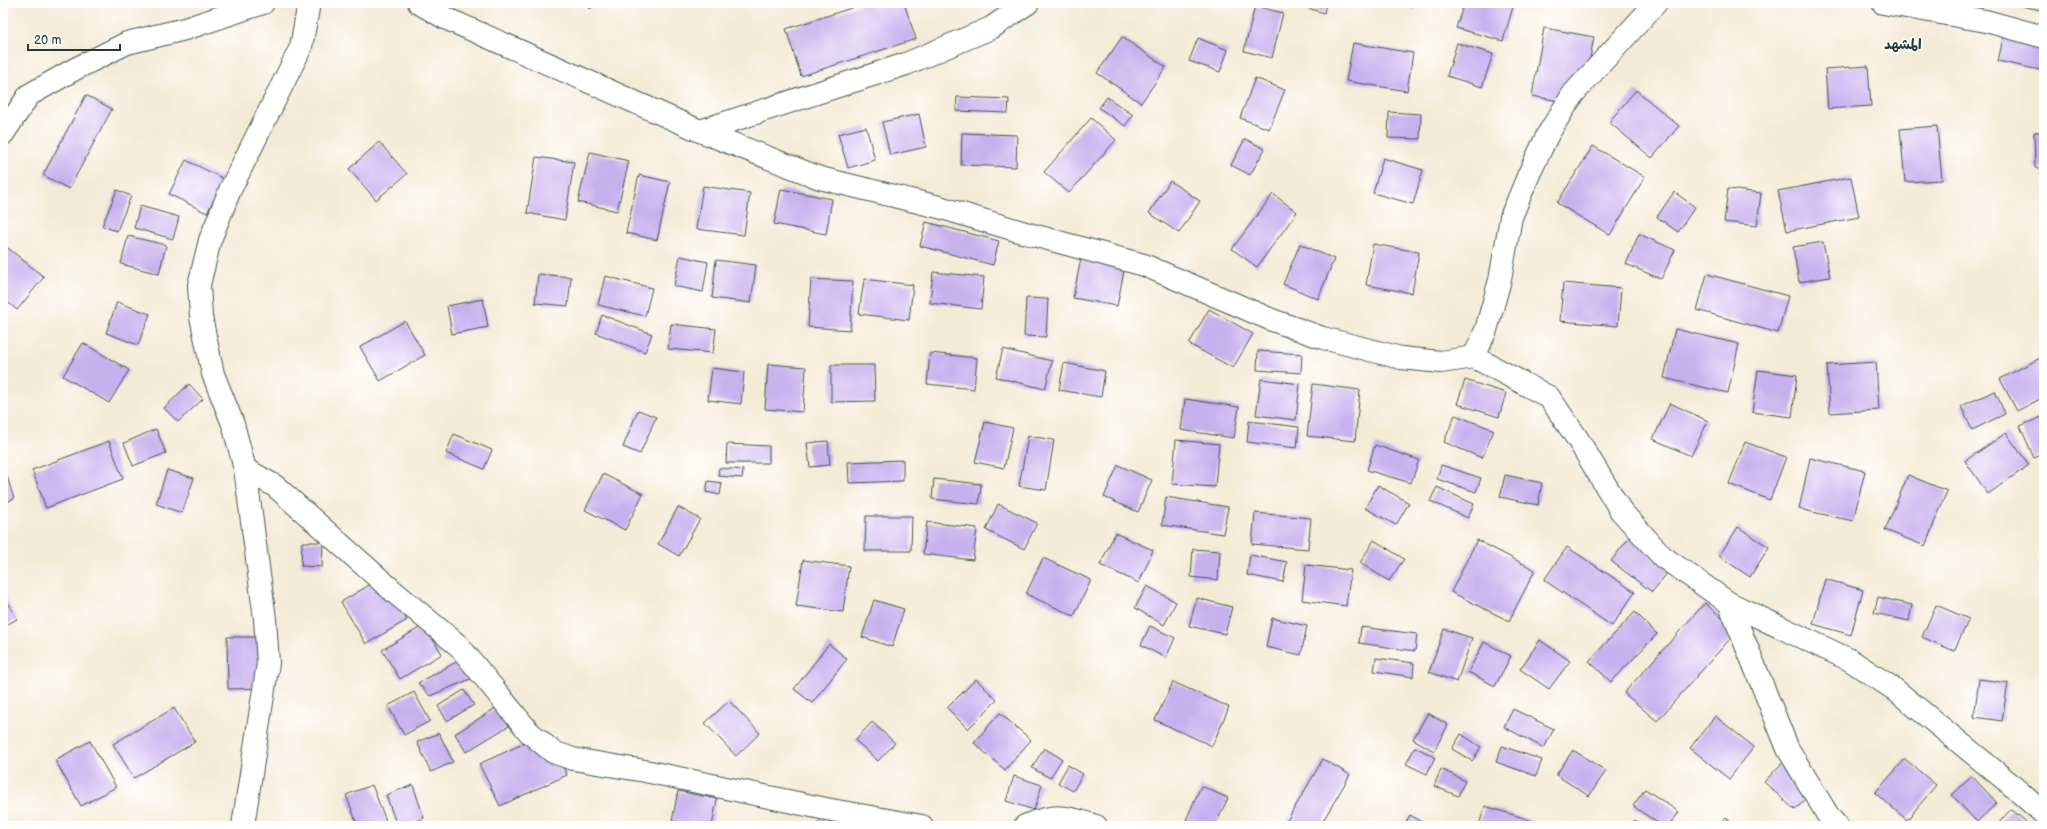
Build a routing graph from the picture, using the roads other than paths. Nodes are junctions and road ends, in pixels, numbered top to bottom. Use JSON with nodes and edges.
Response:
{"nodes":[{"id":1,"x":262,"y":3,"type":"edge"},
{"id":2,"x":309,"y":3,"type":"edge"},
{"id":3,"x":419,"y":3,"type":"edge"},
{"id":4,"x":1028,"y":3,"type":"edge"},
{"id":5,"x":1656,"y":3,"type":"edge"},
{"id":6,"x":1883,"y":3,"type":"edge"},
{"id":7,"x":2044,"y":37,"type":"edge"},
{"id":8,"x":700,"y":131,"type":"junction"},
{"id":9,"x":3,"y":134,"type":"edge"},
{"id":10,"x":1474,"y":358,"type":"junction"},
{"id":11,"x":245,"y":469,"type":"junction"},
{"id":12,"x":1729,"y":603,"type":"junction"},
{"id":13,"x":2044,"y":814,"type":"edge"},
{"id":14,"x":243,"y":826,"type":"edge"},
{"id":15,"x":922,"y":826,"type":"edge"},
{"id":16,"x":1025,"y":826,"type":"edge"},
{"id":17,"x":1096,"y":826,"type":"edge"},
{"id":18,"x":1837,"y":826,"type":"edge"}],
"edges":[{"from":1,"to":9,"type":"street"},
{"from":2,"to":11,"type":"street"},
{"from":3,"to":8,"type":"street"},
{"from":4,"to":8,"type":"street"},
{"from":5,"to":10,"type":"street"},
{"from":6,"to":7,"type":"street"},
{"from":8,"to":10,"type":"street"},
{"from":10,"to":12,"type":"street"},
{"from":11,"to":14,"type":"street"},
{"from":11,"to":15,"type":"street"},
{"from":12,"to":13,"type":"street"},
{"from":12,"to":18,"type":"street"},
{"from":16,"to":17,"type":"street"}]}
